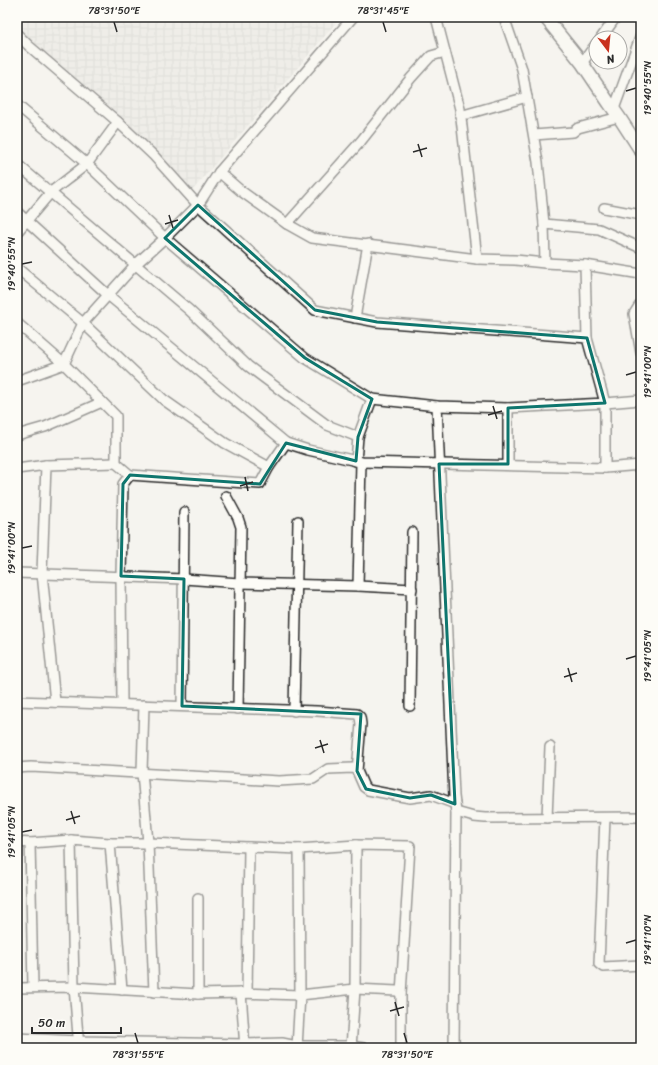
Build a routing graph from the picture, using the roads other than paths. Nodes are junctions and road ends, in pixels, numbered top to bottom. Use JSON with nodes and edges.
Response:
{"nodes":[{"id":1,"x":353,"y":17,"type":"edge"},
{"id":2,"x":436,"y":17,"type":"edge"},
{"id":3,"x":504,"y":17,"type":"edge"},
{"id":4,"x":545,"y":17,"type":"edge"},
{"id":5,"x":615,"y":17,"type":"edge"},
{"id":6,"x":606,"y":30,"type":"edge"},
{"id":7,"x":17,"y":34,"type":"edge"},
{"id":8,"x":641,"y":35,"type":"edge"},
{"id":9,"x":445,"y":52,"type":"junction"},
{"id":10,"x":588,"y":55,"type":"edge"},
{"id":11,"x":582,"y":63,"type":"junction"},
{"id":12,"x":527,"y":97,"type":"junction"},
{"id":13,"x":17,"y":105,"type":"edge"},
{"id":14,"x":617,"y":113,"type":"junction"},
{"id":15,"x":460,"y":116,"type":"junction"},
{"id":16,"x":118,"y":122,"type":"junction"},
{"id":17,"x":534,"y":135,"type":"junction"},
{"id":18,"x":641,"y":151,"type":"edge"},
{"id":19,"x":17,"y":164,"type":"edge"},
{"id":20,"x":87,"y":164,"type":"junction"},
{"id":21,"x":219,"y":172,"type":"junction"},
{"id":22,"x":51,"y":192,"type":"junction"},
{"id":23,"x":198,"y":205,"type":"junction"},
{"id":24,"x":604,"y":208,"type":"dead end"},
{"id":25,"x":17,"y":212,"type":"edge"},
{"id":26,"x":641,"y":215,"type":"edge"},
{"id":27,"x":27,"y":220,"type":"junction"},
{"id":28,"x":287,"y":224,"type":"junction"},
{"id":29,"x":544,"y":224,"type":"junction"},
{"id":30,"x":17,"y":232,"type":"edge"},
{"id":31,"x":165,"y":238,"type":"junction"},
{"id":32,"x":368,"y":244,"type":"junction"},
{"id":33,"x":641,"y":248,"type":"edge"},
{"id":34,"x":477,"y":259,"type":"junction"},
{"id":35,"x":545,"y":263,"type":"junction"},
{"id":36,"x":135,"y":265,"type":"junction"},
{"id":37,"x":586,"y":265,"type":"junction"},
{"id":38,"x":17,"y":268,"type":"edge"},
{"id":39,"x":641,"y":274,"type":"edge"},
{"id":40,"x":108,"y":295,"type":"junction"},
{"id":41,"x":641,"y":303,"type":"edge"},
{"id":42,"x":355,"y":318,"type":"junction"},
{"id":43,"x":17,"y":323,"type":"edge"},
{"id":44,"x":83,"y":323,"type":"junction"},
{"id":45,"x":587,"y":338,"type":"junction"},
{"id":46,"x":641,"y":353,"type":"edge"},
{"id":47,"x":64,"y":364,"type":"junction"},
{"id":48,"x":17,"y":381,"type":"edge"},
{"id":49,"x":372,"y":399,"type":"junction"},
{"id":50,"x":641,"y":400,"type":"edge"},
{"id":51,"x":102,"y":402,"type":"junction"},
{"id":52,"x":604,"y":402,"type":"junction"},
{"id":53,"x":437,"y":406,"type":"junction"},
{"id":54,"x":508,"y":408,"type":"junction"},
{"id":55,"x":17,"y":435,"type":"edge"},
{"id":56,"x":358,"y":437,"type":"junction"},
{"id":57,"x":286,"y":443,"type":"junction"},
{"id":58,"x":359,"y":461,"type":"junction"},
{"id":59,"x":116,"y":463,"type":"junction"},
{"id":60,"x":439,"y":464,"type":"junction"},
{"id":61,"x":508,"y":464,"type":"junction"},
{"id":62,"x":46,"y":465,"type":"junction"},
{"id":63,"x":641,"y":465,"type":"edge"},
{"id":64,"x":269,"y":467,"type":"junction"},
{"id":65,"x":605,"y":468,"type":"junction"},
{"id":66,"x":17,"y":469,"type":"edge"},
{"id":67,"x":130,"y":475,"type":"junction"},
{"id":68,"x":226,"y":496,"type":"dead end"},
{"id":69,"x":184,"y":512,"type":"dead end"},
{"id":70,"x":298,"y":521,"type":"dead end"},
{"id":71,"x":412,"y":532,"type":"dead end"},
{"id":72,"x":17,"y":573,"type":"edge"},
{"id":73,"x":42,"y":573,"type":"junction"},
{"id":74,"x":121,"y":576,"type":"junction"},
{"id":75,"x":184,"y":579,"type":"junction"},
{"id":76,"x":240,"y":584,"type":"junction"},
{"id":77,"x":296,"y":585,"type":"junction"},
{"id":78,"x":358,"y":586,"type":"junction"},
{"id":79,"x":412,"y":589,"type":"junction"},
{"id":80,"x":17,"y":701,"type":"edge"},
{"id":81,"x":55,"y":702,"type":"junction"},
{"id":82,"x":122,"y":704,"type":"junction"},
{"id":83,"x":144,"y":705,"type":"junction"},
{"id":84,"x":182,"y":706,"type":"junction"},
{"id":85,"x":410,"y":706,"type":"dead end"},
{"id":86,"x":238,"y":709,"type":"junction"},
{"id":87,"x":294,"y":711,"type":"junction"},
{"id":88,"x":550,"y":747,"type":"dead end"},
{"id":89,"x":17,"y":768,"type":"edge"},
{"id":90,"x":357,"y":771,"type":"junction"},
{"id":91,"x":142,"y":772,"type":"junction"},
{"id":92,"x":456,"y":808,"type":"junction"},
{"id":93,"x":547,"y":818,"type":"junction"},
{"id":94,"x":605,"y":818,"type":"junction"},
{"id":95,"x":641,"y":818,"type":"edge"},
{"id":96,"x":71,"y":840,"type":"junction"},
{"id":97,"x":17,"y":842,"type":"edge"},
{"id":98,"x":30,"y":843,"type":"junction"},
{"id":99,"x":110,"y":843,"type":"junction"},
{"id":100,"x":148,"y":843,"type":"junction"},
{"id":101,"x":356,"y":845,"type":"junction"},
{"id":102,"x":249,"y":847,"type":"junction"},
{"id":103,"x":299,"y":849,"type":"junction"},
{"id":104,"x":198,"y":898,"type":"dead end"},
{"id":105,"x":641,"y":965,"type":"edge"},
{"id":106,"x":33,"y":987,"type":"junction"},
{"id":107,"x":74,"y":987,"type":"junction"},
{"id":108,"x":17,"y":988,"type":"edge"},
{"id":109,"x":122,"y":990,"type":"junction"},
{"id":110,"x":355,"y":990,"type":"junction"},
{"id":111,"x":154,"y":992,"type":"junction"},
{"id":112,"x":244,"y":993,"type":"junction"},
{"id":113,"x":198,"y":994,"type":"junction"},
{"id":114,"x":402,"y":994,"type":"junction"},
{"id":115,"x":300,"y":995,"type":"junction"},
{"id":116,"x":17,"y":1038,"type":"edge"},
{"id":117,"x":79,"y":1045,"type":"edge"},
{"id":118,"x":245,"y":1046,"type":"edge"},
{"id":119,"x":297,"y":1047,"type":"edge"},
{"id":120,"x":351,"y":1047,"type":"edge"},
{"id":121,"x":364,"y":1048,"type":"edge"},
{"id":122,"x":401,"y":1048,"type":"edge"},
{"id":123,"x":454,"y":1048,"type":"edge"}],
"edges":[{"from":1,"to":21,"type":"street"},
{"from":2,"to":9,"type":"street"},
{"from":3,"to":12,"type":"street"},
{"from":4,"to":11,"type":"street"},
{"from":5,"to":6,"type":"street"},
{"from":7,"to":16,"type":"street"},
{"from":8,"to":14,"type":"street"},
{"from":9,"to":15,"type":"street"},
{"from":9,"to":28,"type":"street"},
{"from":10,"to":11,"type":"street"},
{"from":11,"to":14,"type":"street"},
{"from":12,"to":15,"type":"street"},
{"from":12,"to":17,"type":"street"},
{"from":13,"to":20,"type":"street"},
{"from":14,"to":17,"type":"street"},
{"from":14,"to":18,"type":"street"},
{"from":15,"to":34,"type":"street"},
{"from":16,"to":20,"type":"street"},
{"from":16,"to":23,"type":"street"},
{"from":17,"to":29,"type":"street"},
{"from":19,"to":22,"type":"street"},
{"from":20,"to":22,"type":"street"},
{"from":20,"to":31,"type":"street"},
{"from":21,"to":23,"type":"street"},
{"from":21,"to":28,"type":"street"},
{"from":22,"to":27,"type":"street"},
{"from":22,"to":36,"type":"street"},
{"from":23,"to":31,"type":"street"},
{"from":23,"to":42,"type":"street"},
{"from":24,"to":26,"type":"street"},
{"from":25,"to":27,"type":"street"},
{"from":27,"to":30,"type":"street"},
{"from":27,"to":40,"type":"street"},
{"from":28,"to":32,"type":"street"},
{"from":29,"to":33,"type":"street"},
{"from":29,"to":35,"type":"street"},
{"from":31,"to":36,"type":"street"},
{"from":31,"to":49,"type":"street"},
{"from":32,"to":34,"type":"street"},
{"from":32,"to":42,"type":"street"},
{"from":34,"to":35,"type":"street"},
{"from":35,"to":37,"type":"street"},
{"from":36,"to":40,"type":"street"},
{"from":36,"to":56,"type":"street"},
{"from":37,"to":39,"type":"street"},
{"from":37,"to":45,"type":"street"},
{"from":38,"to":44,"type":"street"},
{"from":40,"to":44,"type":"street"},
{"from":40,"to":57,"type":"street"},
{"from":41,"to":46,"type":"street"},
{"from":42,"to":45,"type":"street"},
{"from":43,"to":47,"type":"street"},
{"from":44,"to":47,"type":"street"},
{"from":44,"to":64,"type":"street"},
{"from":45,"to":52,"type":"street"},
{"from":47,"to":48,"type":"street"},
{"from":47,"to":51,"type":"street"},
{"from":49,"to":53,"type":"street"},
{"from":49,"to":56,"type":"street"},
{"from":50,"to":52,"type":"street"},
{"from":51,"to":55,"type":"street"},
{"from":51,"to":59,"type":"street"},
{"from":52,"to":54,"type":"street"},
{"from":52,"to":65,"type":"street"},
{"from":53,"to":54,"type":"street"},
{"from":53,"to":60,"type":"street"},
{"from":54,"to":61,"type":"street"},
{"from":56,"to":58,"type":"street"},
{"from":57,"to":58,"type":"street"},
{"from":57,"to":64,"type":"street"},
{"from":58,"to":60,"type":"street"},
{"from":58,"to":78,"type":"street"},
{"from":59,"to":62,"type":"street"},
{"from":59,"to":67,"type":"street"},
{"from":60,"to":61,"type":"street"},
{"from":60,"to":92,"type":"street"},
{"from":61,"to":65,"type":"street"},
{"from":62,"to":66,"type":"street"},
{"from":62,"to":73,"type":"street"},
{"from":63,"to":65,"type":"street"},
{"from":64,"to":67,"type":"street"},
{"from":67,"to":74,"type":"street"},
{"from":68,"to":76,"type":"street"},
{"from":69,"to":75,"type":"street"},
{"from":70,"to":77,"type":"street"},
{"from":71,"to":79,"type":"street"},
{"from":72,"to":73,"type":"street"},
{"from":73,"to":74,"type":"street"},
{"from":73,"to":81,"type":"street"},
{"from":74,"to":75,"type":"street"},
{"from":74,"to":82,"type":"street"},
{"from":75,"to":76,"type":"street"},
{"from":75,"to":84,"type":"street"},
{"from":76,"to":77,"type":"street"},
{"from":76,"to":86,"type":"street"},
{"from":77,"to":78,"type":"street"},
{"from":77,"to":87,"type":"street"},
{"from":78,"to":79,"type":"street"},
{"from":79,"to":85,"type":"street"},
{"from":80,"to":81,"type":"street"},
{"from":81,"to":82,"type":"street"},
{"from":82,"to":83,"type":"street"},
{"from":83,"to":84,"type":"street"},
{"from":83,"to":91,"type":"street"},
{"from":84,"to":86,"type":"street"},
{"from":86,"to":87,"type":"street"},
{"from":87,"to":90,"type":"street"},
{"from":88,"to":93,"type":"street"},
{"from":89,"to":91,"type":"street"},
{"from":90,"to":91,"type":"street"},
{"from":90,"to":92,"type":"street"},
{"from":91,"to":100,"type":"street"},
{"from":92,"to":93,"type":"street"},
{"from":92,"to":123,"type":"street"},
{"from":93,"to":94,"type":"street"},
{"from":94,"to":95,"type":"street"},
{"from":94,"to":105,"type":"street"},
{"from":96,"to":98,"type":"street"},
{"from":96,"to":99,"type":"street"},
{"from":96,"to":107,"type":"street"},
{"from":97,"to":98,"type":"street"},
{"from":98,"to":106,"type":"street"},
{"from":99,"to":100,"type":"street"},
{"from":99,"to":109,"type":"street"},
{"from":100,"to":102,"type":"street"},
{"from":100,"to":111,"type":"street"},
{"from":101,"to":103,"type":"street"},
{"from":101,"to":110,"type":"street"},
{"from":101,"to":114,"type":"street"},
{"from":102,"to":103,"type":"street"},
{"from":102,"to":112,"type":"street"},
{"from":103,"to":115,"type":"street"},
{"from":104,"to":113,"type":"street"},
{"from":106,"to":107,"type":"street"},
{"from":106,"to":108,"type":"street"},
{"from":107,"to":109,"type":"street"},
{"from":107,"to":117,"type":"street"},
{"from":109,"to":111,"type":"street"},
{"from":110,"to":114,"type":"street"},
{"from":110,"to":115,"type":"street"},
{"from":110,"to":120,"type":"street"},
{"from":111,"to":113,"type":"street"},
{"from":112,"to":113,"type":"street"},
{"from":112,"to":115,"type":"street"},
{"from":112,"to":118,"type":"street"},
{"from":114,"to":122,"type":"street"},
{"from":115,"to":119,"type":"street"},
{"from":116,"to":117,"type":"street"},
{"from":117,"to":118,"type":"street"},
{"from":118,"to":119,"type":"street"},
{"from":119,"to":120,"type":"street"},
{"from":120,"to":121,"type":"street"}]}
